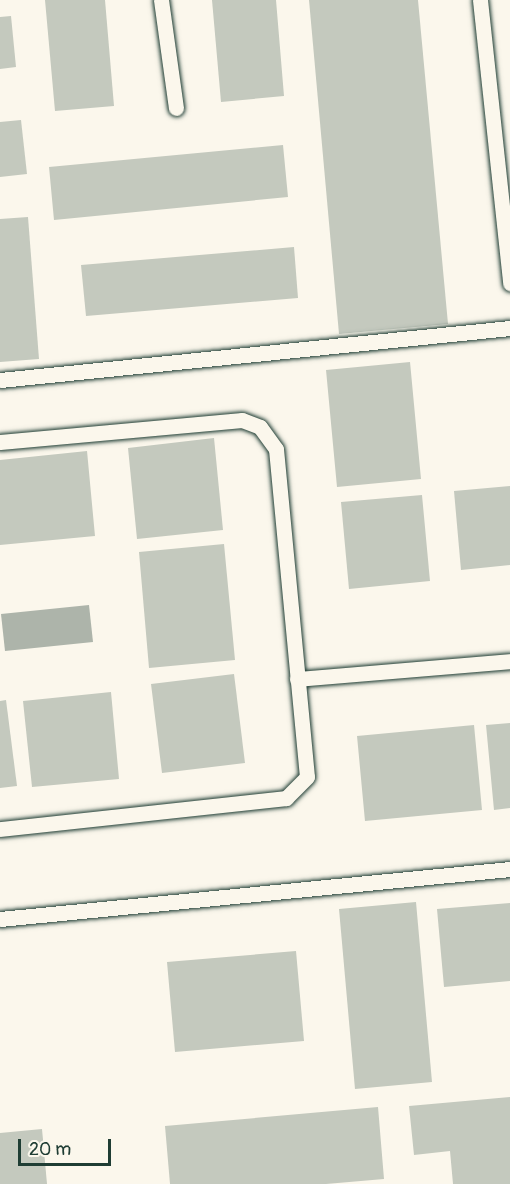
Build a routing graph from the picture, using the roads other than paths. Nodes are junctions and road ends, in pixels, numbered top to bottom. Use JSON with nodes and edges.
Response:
{"nodes":[{"id":1,"x":161,"y":0,"type":"edge"},
{"id":2,"x":480,"y":0,"type":"edge"},
{"id":3,"x":176,"y":108,"type":"dead end"},
{"id":4,"x":510,"y":283,"type":"edge"},
{"id":5,"x":510,"y":328,"type":"edge"},
{"id":6,"x":0,"y":380,"type":"edge"},
{"id":7,"x":0,"y":442,"type":"edge"},
{"id":8,"x":510,"y":661,"type":"edge"},
{"id":9,"x":297,"y":679,"type":"junction"},
{"id":10,"x":0,"y":829,"type":"edge"},
{"id":11,"x":510,"y":870,"type":"edge"},
{"id":12,"x":0,"y":919,"type":"edge"}],
"edges":[{"from":1,"to":3,"type":"lane"},
{"from":2,"to":4,"type":"lane"},
{"from":5,"to":6,"type":"lane"},
{"from":7,"to":9,"type":"lane"},
{"from":8,"to":9,"type":"lane"},
{"from":9,"to":10,"type":"lane"},
{"from":11,"to":12,"type":"lane"}]}
